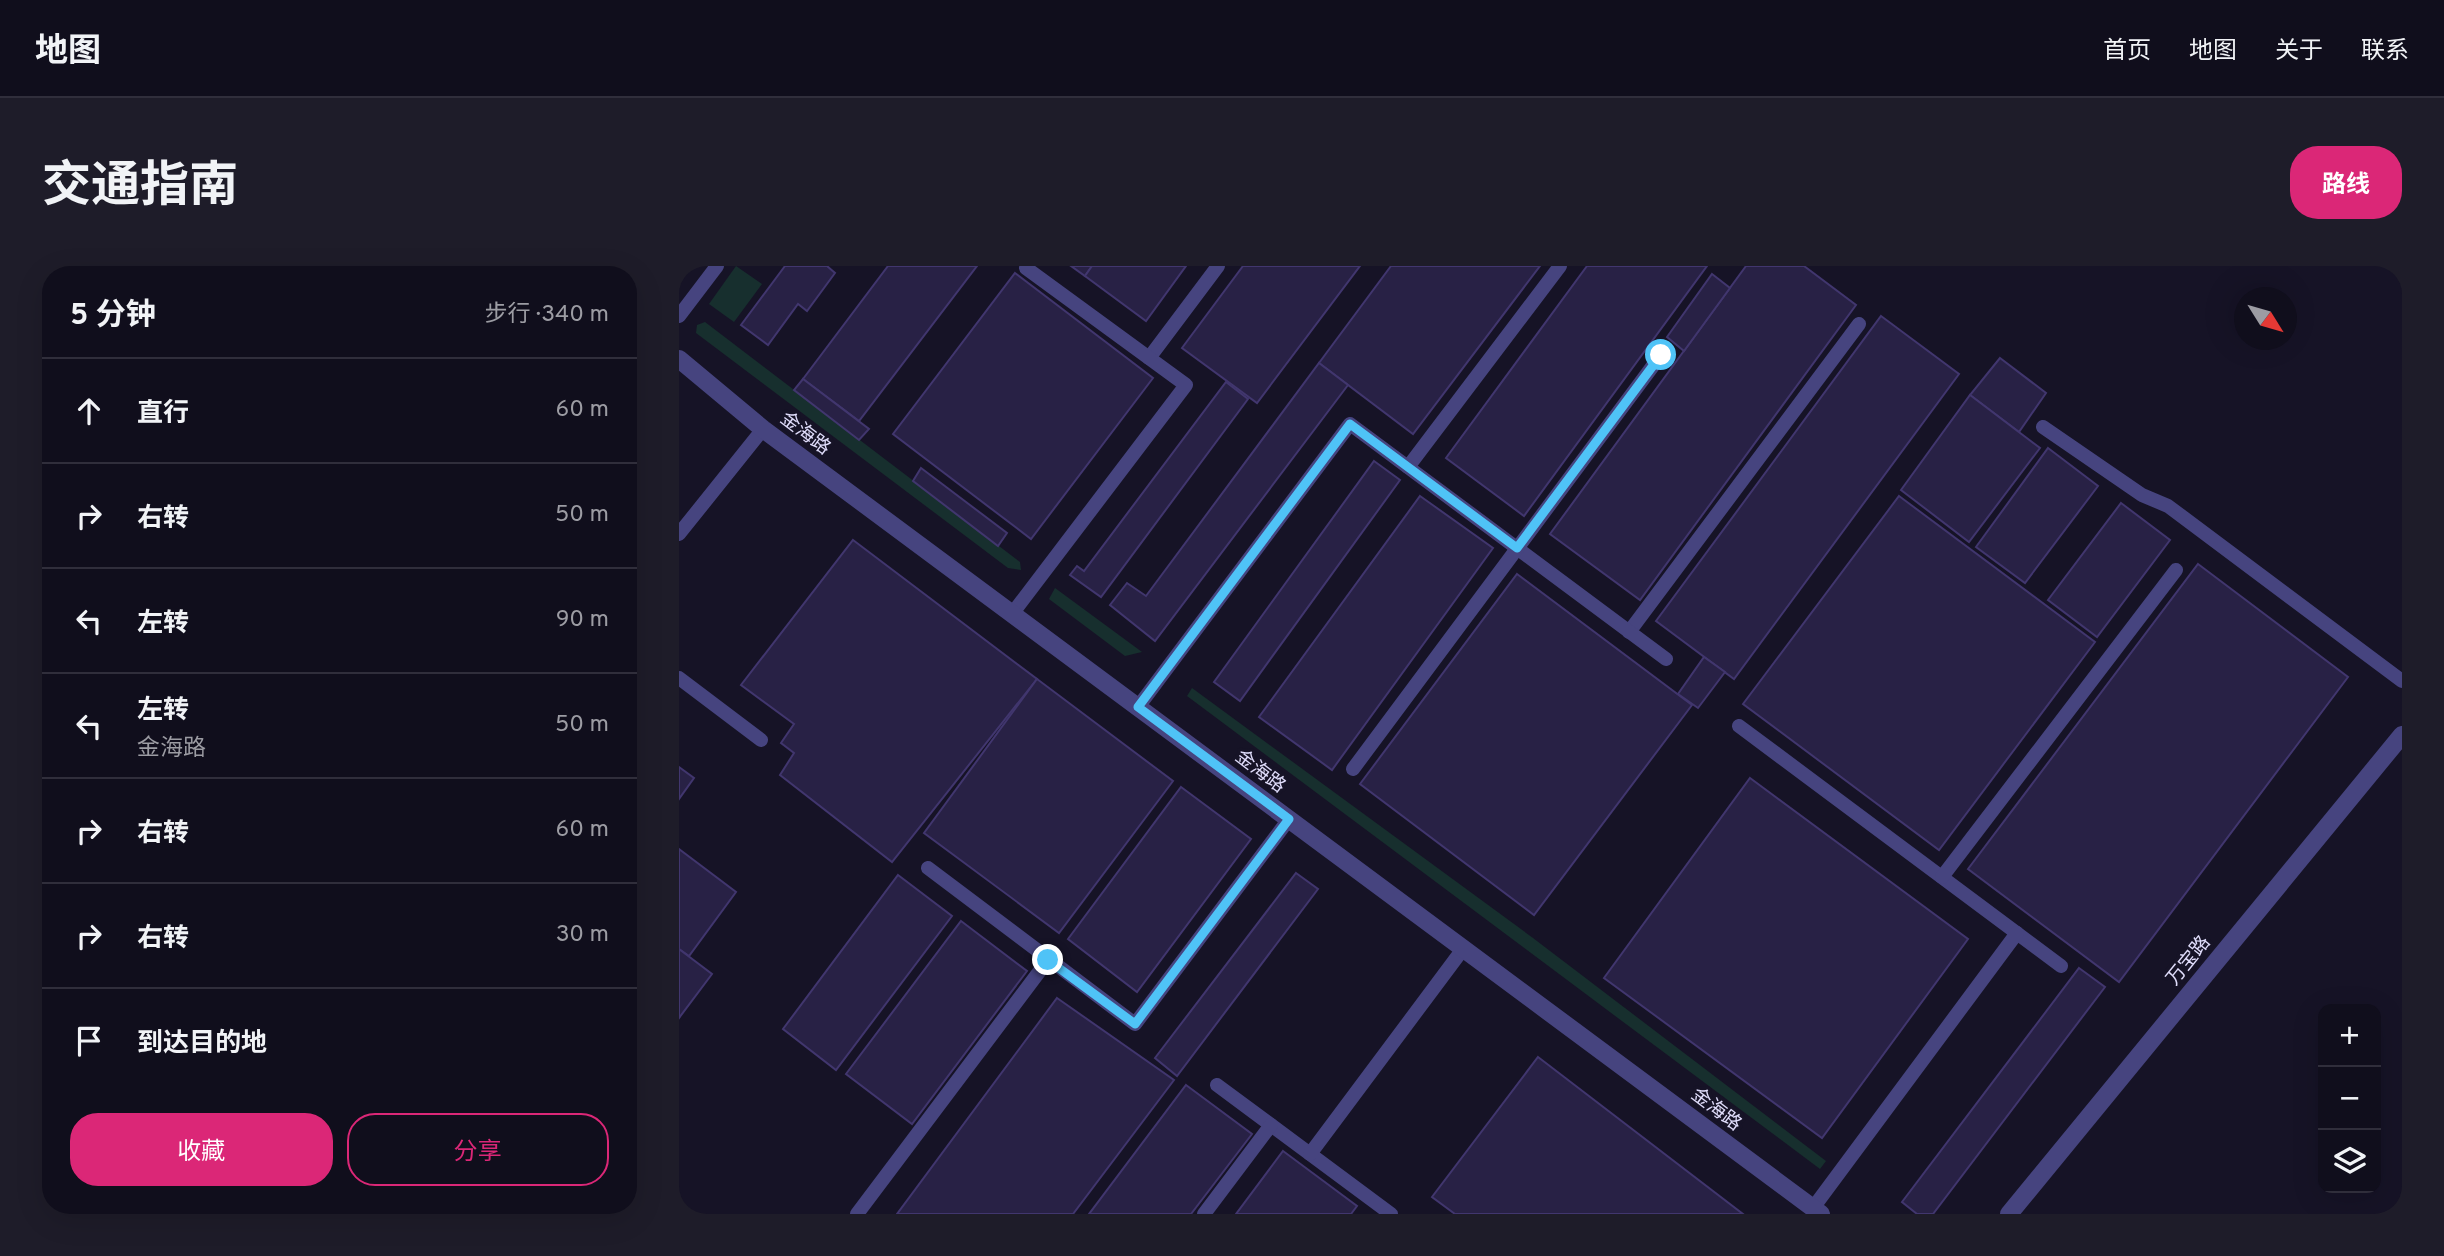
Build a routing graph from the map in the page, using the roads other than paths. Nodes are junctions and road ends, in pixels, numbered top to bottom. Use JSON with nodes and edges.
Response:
{"nodes":[{"id":1,"x":717,"y":266,"type":"edge"},
{"id":2,"x":1218,"y":266,"type":"edge"},
{"id":3,"x":1560,"y":266,"type":"edge"},
{"id":4,"x":1025,"y":268,"type":"edge"},
{"id":5,"x":679,"y":316,"type":"edge"},
{"id":6,"x":1859,"y":324,"type":"dead end"},
{"id":7,"x":1661,"y":355,"type":"dead end"},
{"id":8,"x":1149,"y":358,"type":"junction"},
{"id":9,"x":679,"y":359,"type":"edge"},
{"id":10,"x":2043,"y":427,"type":"dead end"},
{"id":11,"x":762,"y":429,"type":"junction"},
{"id":12,"x":1408,"y":467,"type":"junction"},
{"id":13,"x":679,"y":534,"type":"edge"},
{"id":14,"x":1517,"y":548,"type":"junction"},
{"id":15,"x":2176,"y":570,"type":"dead end"},
{"id":16,"x":1012,"y":614,"type":"junction"},
{"id":17,"x":1629,"y":632,"type":"junction"},
{"id":18,"x":1666,"y":659,"type":"dead end"},
{"id":19,"x":679,"y":678,"type":"edge"},
{"id":20,"x":2402,"y":681,"type":"edge"},
{"id":21,"x":1138,"y":707,"type":"junction"},
{"id":22,"x":1739,"y":726,"type":"dead end"},
{"id":23,"x":2402,"y":734,"type":"edge"},
{"id":24,"x":761,"y":740,"type":"dead end"},
{"id":25,"x":1353,"y":769,"type":"dead end"},
{"id":26,"x":1289,"y":819,"type":"junction"},
{"id":27,"x":928,"y":868,"type":"dead end"},
{"id":28,"x":1942,"y":877,"type":"junction"},
{"id":29,"x":2017,"y":933,"type":"junction"},
{"id":30,"x":1463,"y":949,"type":"junction"},
{"id":31,"x":1048,"y":960,"type":"junction"},
{"id":32,"x":2061,"y":966,"type":"dead end"},
{"id":33,"x":1217,"y":1085,"type":"dead end"},
{"id":34,"x":1272,"y":1125,"type":"junction"},
{"id":35,"x":1310,"y":1154,"type":"junction"},
{"id":36,"x":1382,"y":1211,"type":"edge"},
{"id":37,"x":1817,"y":1211,"type":"edge"},
{"id":38,"x":857,"y":1214,"type":"edge"},
{"id":39,"x":1204,"y":1214,"type":"edge"},
{"id":40,"x":2009,"y":1214,"type":"edge"}],
"edges":[{"from":1,"to":5,"type":"lane"},
{"from":2,"to":8,"type":"lane"},
{"from":3,"to":12,"type":"lane"},
{"from":4,"to":8,"type":"lane"},
{"from":6,"to":17,"type":"lane"},
{"from":7,"to":14,"type":"lane"},
{"from":8,"to":16,"type":"lane"},
{"from":9,"to":11,"type":"street","name":"金海路"},
{"from":10,"to":20,"type":"lane"},
{"from":11,"to":13,"type":"lane"},
{"from":11,"to":16,"type":"street","name":"金海路"},
{"from":12,"to":14,"type":"lane"},
{"from":12,"to":21,"type":"lane"},
{"from":14,"to":17,"type":"lane"},
{"from":14,"to":25,"type":"lane"},
{"from":15,"to":28,"type":"lane"},
{"from":16,"to":21,"type":"street","name":"金海路"},
{"from":17,"to":18,"type":"lane"},
{"from":19,"to":24,"type":"lane"},
{"from":21,"to":26,"type":"street","name":"金海路"},
{"from":22,"to":28,"type":"lane"},
{"from":23,"to":40,"type":"street","name":"万宝路"},
{"from":26,"to":30,"type":"street","name":"金海路"},
{"from":26,"to":31,"type":"lane"},
{"from":27,"to":31,"type":"lane"},
{"from":28,"to":29,"type":"lane"},
{"from":29,"to":32,"type":"lane"},
{"from":29,"to":37,"type":"lane"},
{"from":30,"to":35,"type":"lane"},
{"from":30,"to":37,"type":"street","name":"金海路"},
{"from":31,"to":38,"type":"lane"},
{"from":33,"to":34,"type":"lane"},
{"from":34,"to":35,"type":"lane"},
{"from":34,"to":39,"type":"lane"},
{"from":35,"to":36,"type":"lane"}]}
